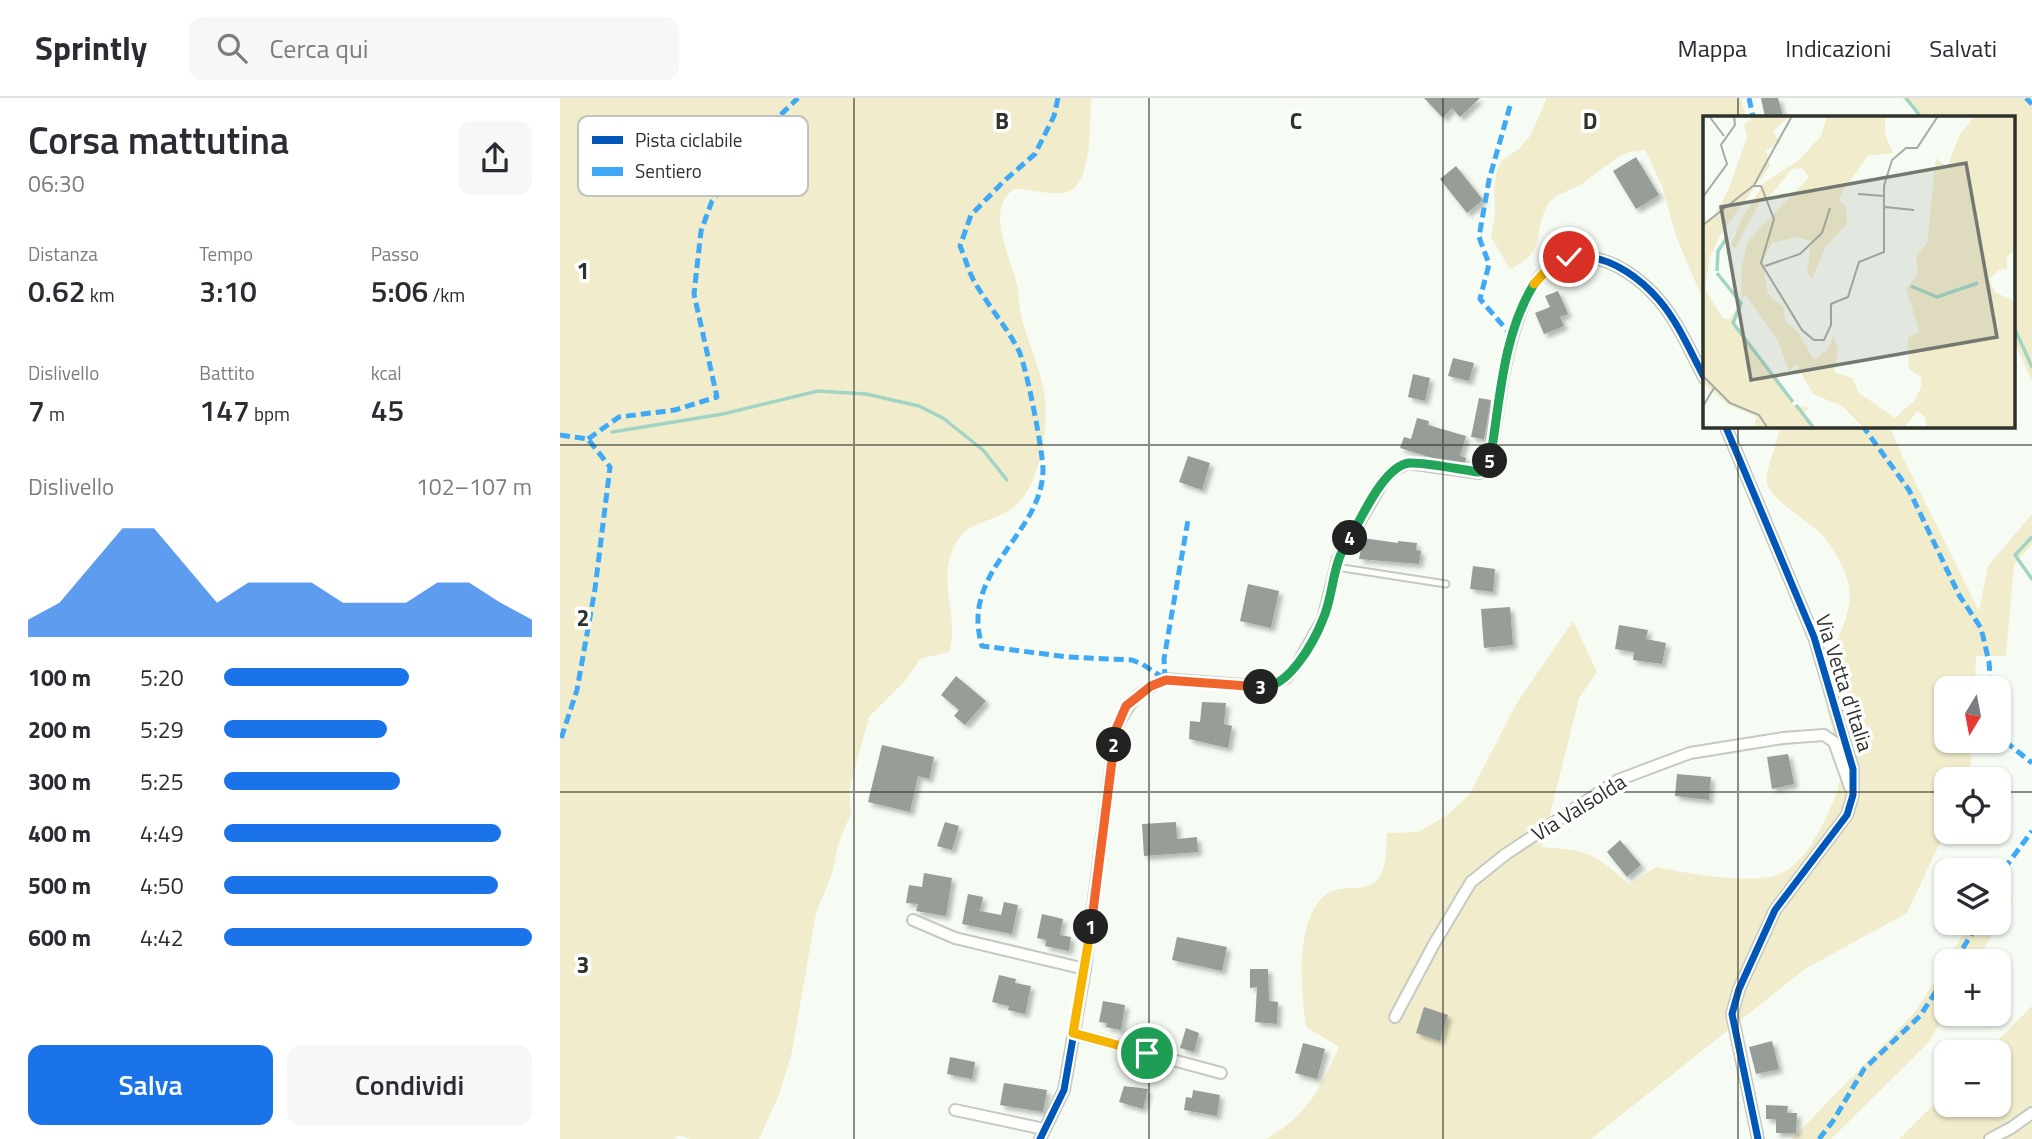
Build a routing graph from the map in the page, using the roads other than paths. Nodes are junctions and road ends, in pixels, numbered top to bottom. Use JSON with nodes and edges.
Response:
{"nodes":[{"id":1,"x":1703,"y":376,"type":"edge"},
{"id":2,"x":1727,"y":427,"type":"edge"},
{"id":3,"x":1336,"y":567,"type":"junction"},
{"id":4,"x":1446,"y":584,"type":"dead end"},
{"id":5,"x":1853,"y":796,"type":"junction"},
{"id":6,"x":913,"y":920,"type":"dead end"},
{"id":7,"x":1085,"y":969,"type":"junction"},
{"id":8,"x":1395,"y":1017,"type":"dead end"},
{"id":9,"x":1073,"y":1033,"type":"junction"},
{"id":10,"x":1222,"y":1073,"type":"dead end"},
{"id":11,"x":955,"y":1110,"type":"dead end"},
{"id":12,"x":2032,"y":1113,"type":"edge"},
{"id":13,"x":1042,"y":1134,"type":"edge"},
{"id":14,"x":1758,"y":1139,"type":"edge"},
{"id":15,"x":1990,"y":1139,"type":"edge"}],
"edges":[{"from":1,"to":3,"type":"street"},
{"from":2,"to":5,"type":"street","name":"Via Vetta d'Italia"},
{"from":3,"to":4,"type":"lane"},
{"from":3,"to":7,"type":"street"},
{"from":5,"to":8,"type":"street","name":"Via Valsolda"},
{"from":5,"to":14,"type":"street","name":"Via Vetta d'Italia"},
{"from":6,"to":7,"type":"street"},
{"from":7,"to":9,"type":"street"},
{"from":9,"to":10,"type":"street"},
{"from":9,"to":13,"type":"street"},
{"from":11,"to":13,"type":"street"},
{"from":12,"to":15,"type":"street"}]}
